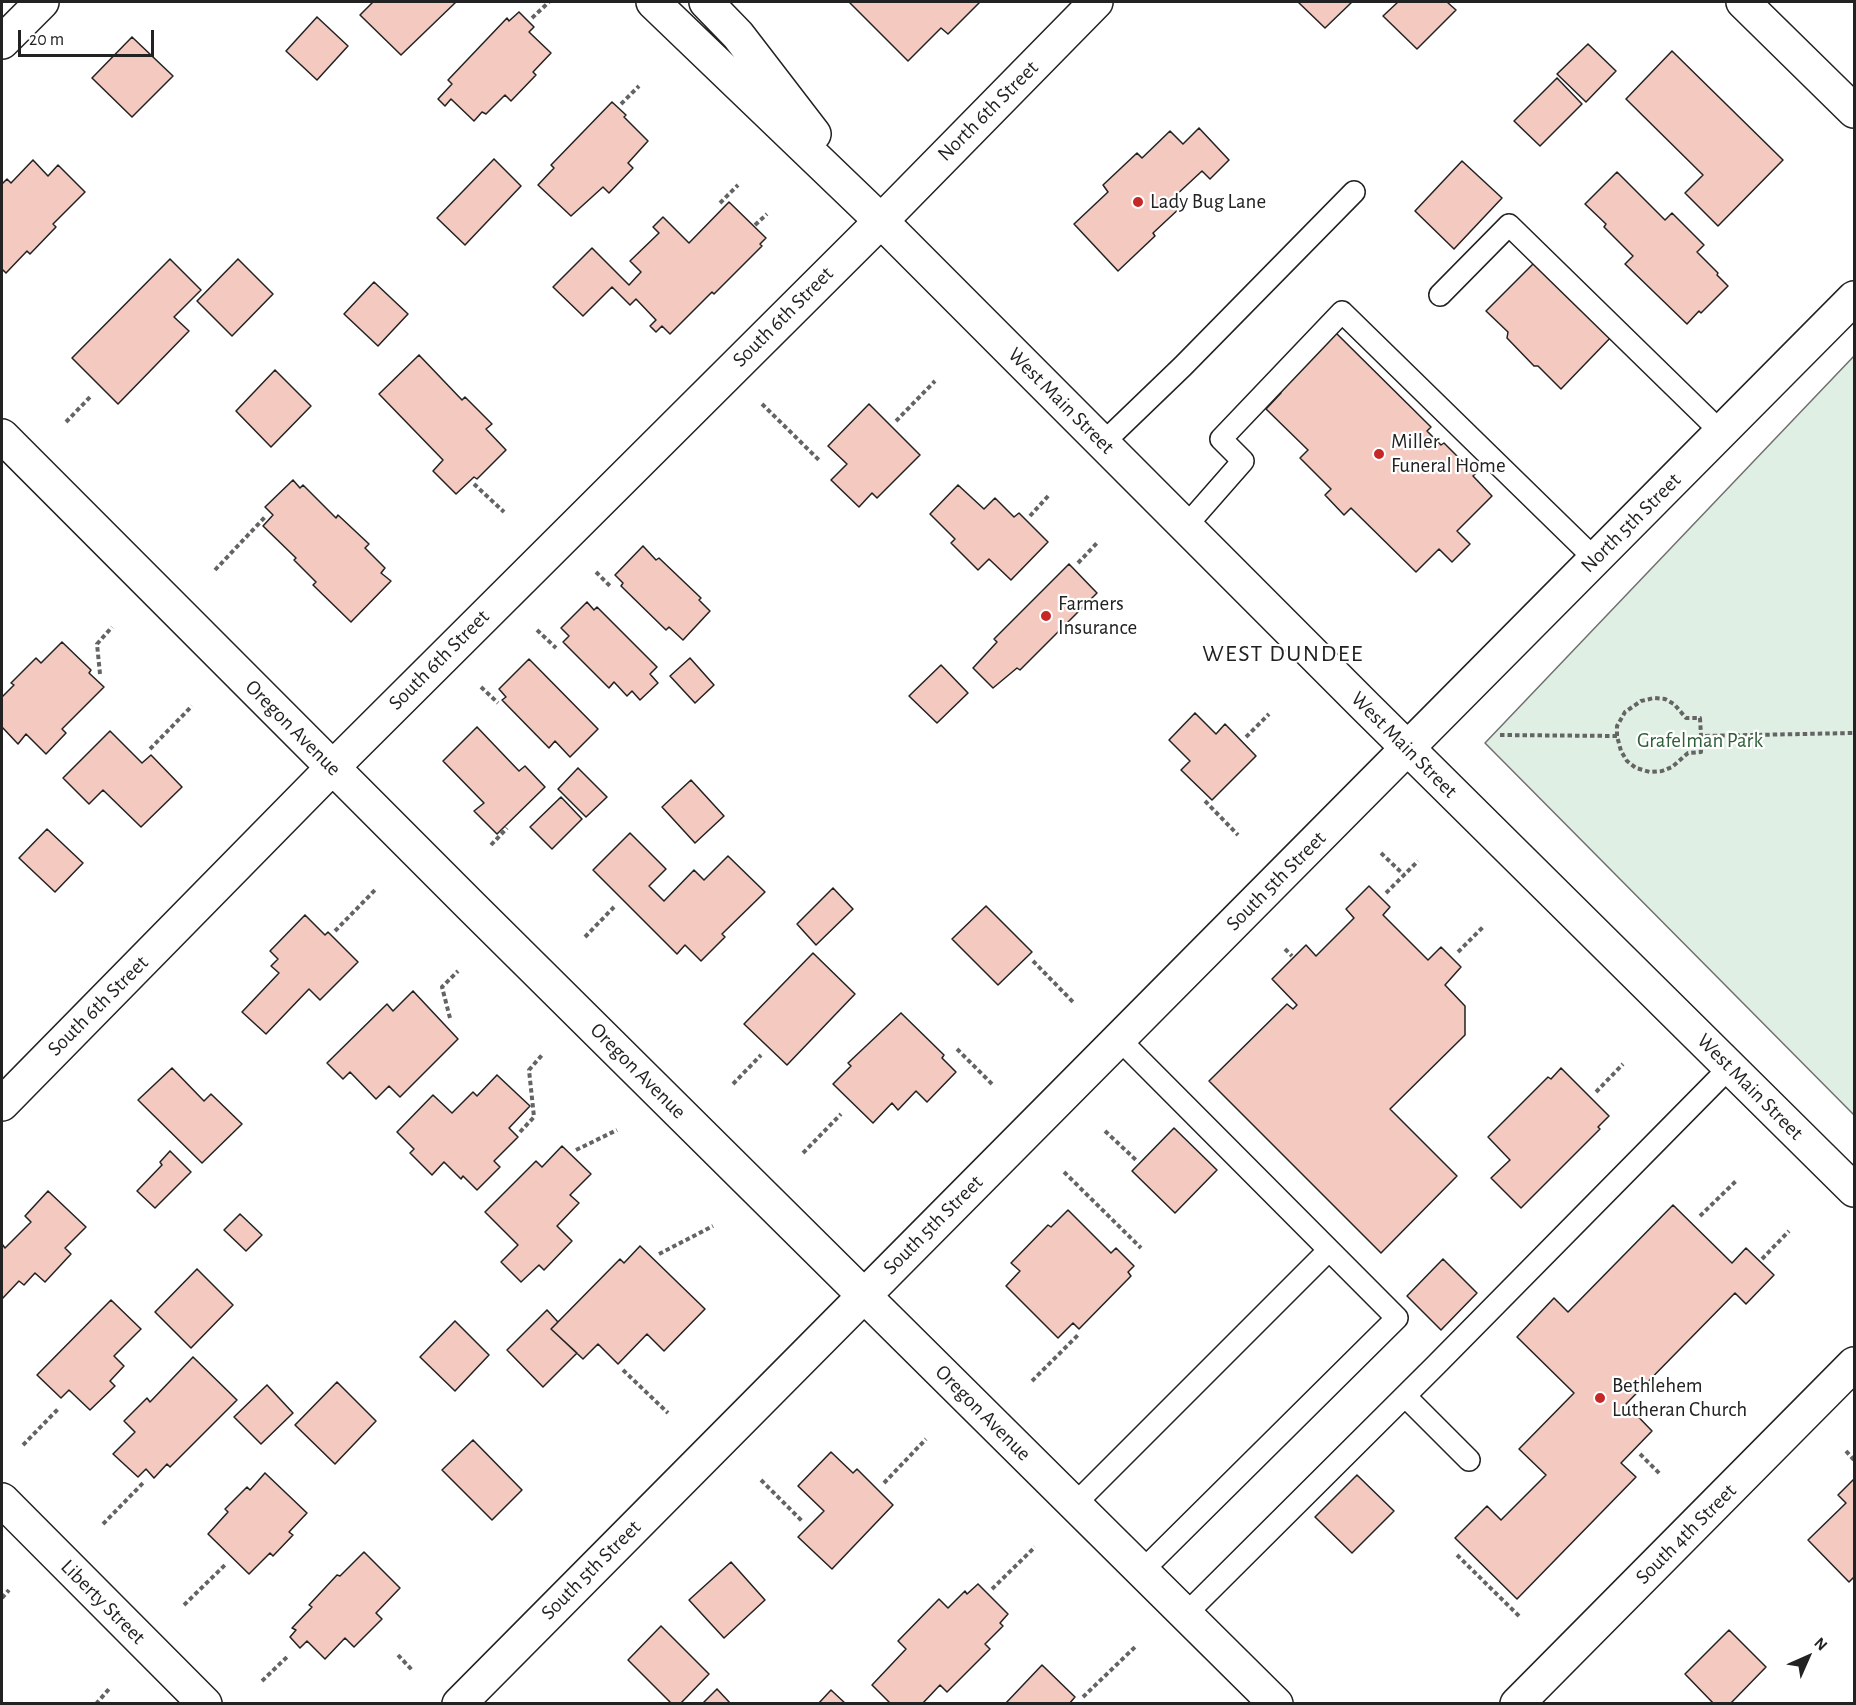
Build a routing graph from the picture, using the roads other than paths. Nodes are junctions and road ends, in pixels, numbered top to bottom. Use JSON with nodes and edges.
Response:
{"nodes":[{"id":1,"x":42,"y":2,"type":"edge"},
{"id":2,"x":652,"y":2,"type":"edge"},
{"id":3,"x":706,"y":2,"type":"edge"},
{"id":4,"x":1096,"y":2,"type":"edge"},
{"id":5,"x":1743,"y":2,"type":"edge"},
{"id":6,"x":2,"y":42,"type":"edge"},
{"id":7,"x":1854,"y":111,"type":"edge"},
{"id":8,"x":1354,"y":192,"type":"dead end"},
{"id":9,"x":881,"y":221,"type":"junction"},
{"id":10,"x":1440,"y":295,"type":"dead end"},
{"id":11,"x":1854,"y":298,"type":"edge"},
{"id":12,"x":1721,"y":432,"type":"junction"},
{"id":13,"x":2,"y":436,"type":"edge"},
{"id":14,"x":1103,"y":443,"type":"junction"},
{"id":15,"x":1186,"y":526,"type":"junction"},
{"id":16,"x":1595,"y":559,"type":"junction"},
{"id":17,"x":1408,"y":748,"type":"junction"},
{"id":18,"x":333,"y":767,"type":"junction"},
{"id":19,"x":1119,"y":1040,"type":"junction"},
{"id":20,"x":1730,"y":1067,"type":"junction"},
{"id":21,"x":2,"y":1104,"type":"edge"},
{"id":22,"x":1854,"y":1190,"type":"edge"},
{"id":23,"x":1329,"y":1250,"type":"junction"},
{"id":24,"x":864,"y":1294,"type":"junction"},
{"id":25,"x":1854,"y":1364,"type":"edge"},
{"id":26,"x":1405,"y":1396,"type":"junction"},
{"id":27,"x":1469,"y":1461,"type":"dead end"},
{"id":28,"x":2,"y":1500,"type":"edge"},
{"id":29,"x":1074,"y":1505,"type":"junction"},
{"id":30,"x":1142,"y":1571,"type":"junction"},
{"id":31,"x":1186,"y":1614,"type":"junction"},
{"id":32,"x":205,"y":1704,"type":"edge"},
{"id":33,"x":459,"y":1704,"type":"edge"},
{"id":34,"x":1276,"y":1704,"type":"edge"},
{"id":35,"x":1517,"y":1704,"type":"edge"}],
"edges":[{"from":1,"to":6,"type":"street"},
{"from":2,"to":9,"type":"street","name":"West Main Street"},
{"from":3,"to":9,"type":"street","name":"West Main Street"},
{"from":4,"to":9,"type":"street","name":"North 6th Street"},
{"from":5,"to":7,"type":"street"},
{"from":8,"to":14,"type":"lane"},
{"from":9,"to":14,"type":"street","name":"West Main Street"},
{"from":9,"to":18,"type":"street","name":"South 6th Street"},
{"from":10,"to":12,"type":"lane"},
{"from":11,"to":12,"type":"street","name":"North 5th Street"},
{"from":12,"to":16,"type":"street","name":"North 5th Street"},
{"from":13,"to":18,"type":"street","name":"Oregon Avenue"},
{"from":14,"to":15,"type":"street","name":"West Main Street"},
{"from":15,"to":16,"type":"lane"},
{"from":15,"to":17,"type":"street","name":"West Main Street"},
{"from":16,"to":17,"type":"street","name":"North 5th Street"},
{"from":17,"to":19,"type":"street","name":"South 5th Street"},
{"from":17,"to":20,"type":"street","name":"West Main Street"},
{"from":18,"to":21,"type":"street","name":"South 6th Street"},
{"from":18,"to":24,"type":"street","name":"Oregon Avenue"},
{"from":19,"to":23,"type":"lane"},
{"from":19,"to":24,"type":"street","name":"South 5th Street"},
{"from":20,"to":22,"type":"street","name":"West Main Street"},
{"from":20,"to":26,"type":"lane"},
{"from":23,"to":29,"type":"lane"},
{"from":23,"to":30,"type":"lane"},
{"from":24,"to":29,"type":"street","name":"Oregon Avenue"},
{"from":24,"to":33,"type":"street","name":"South 5th Street"},
{"from":25,"to":35,"type":"street","name":"South 4th Street"},
{"from":26,"to":27,"type":"lane"},
{"from":26,"to":31,"type":"lane"},
{"from":28,"to":32,"type":"street","name":"Liberty Street"},
{"from":29,"to":30,"type":"street","name":"Oregon Avenue"},
{"from":30,"to":31,"type":"street","name":"Oregon Avenue"},
{"from":31,"to":34,"type":"street","name":"Oregon Avenue"}]}
